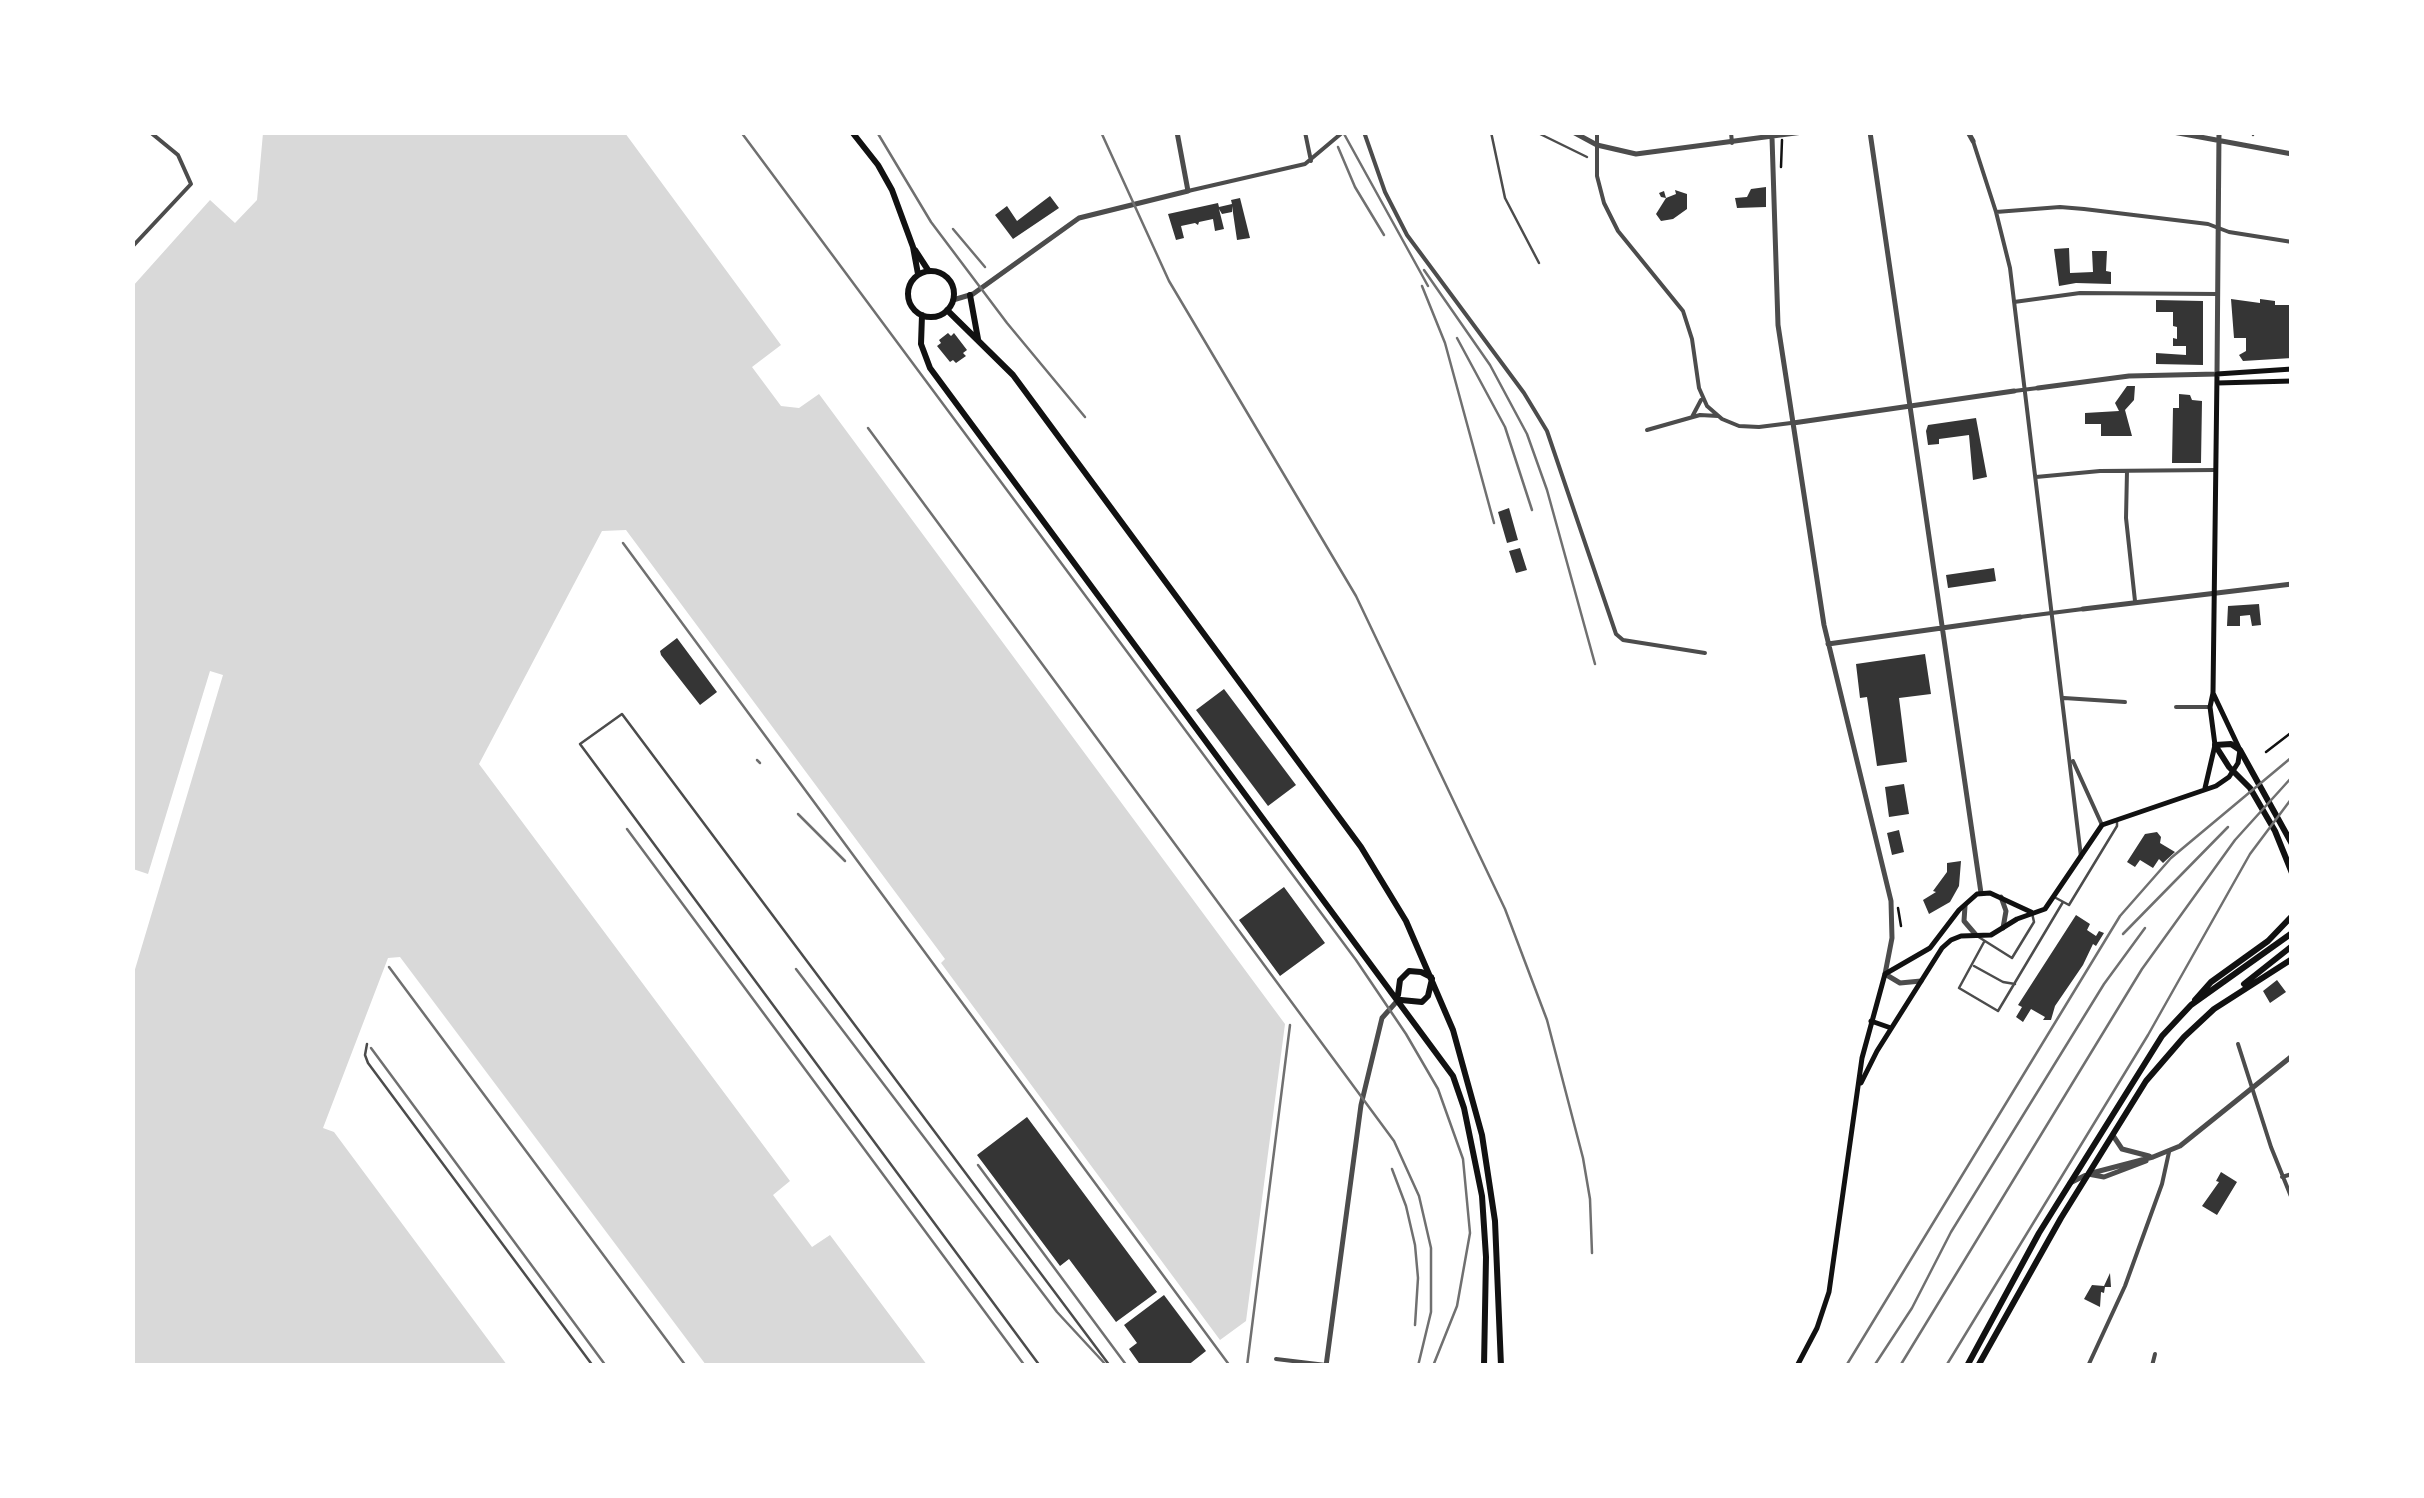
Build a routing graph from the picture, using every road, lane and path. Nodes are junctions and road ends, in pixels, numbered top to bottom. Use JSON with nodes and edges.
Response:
{"nodes":[{"id":1,"x":150,"y":132,"type":"edge"},
{"id":2,"x":852,"y":132,"type":"edge"},
{"id":3,"x":1178,"y":132,"type":"edge"},
{"id":4,"x":1305,"y":132,"type":"edge"},
{"id":5,"x":1343,"y":132,"type":"edge"},
{"id":6,"x":1364,"y":132,"type":"edge"},
{"id":7,"x":1491,"y":132,"type":"edge"},
{"id":8,"x":1536,"y":132,"type":"edge"},
{"id":9,"x":1573,"y":132,"type":"edge"},
{"id":10,"x":1597,"y":132,"type":"edge"},
{"id":11,"x":1730,"y":132,"type":"edge"},
{"id":12,"x":1802,"y":132,"type":"edge"},
{"id":13,"x":1870,"y":132,"type":"edge"},
{"id":14,"x":1971,"y":132,"type":"edge"},
{"id":15,"x":2174,"y":132,"type":"edge"},
{"id":16,"x":1782,"y":136,"type":"junction"},
{"id":17,"x":1772,"y":137,"type":"junction"},
{"id":18,"x":2219,"y":137,"type":"edge"},
{"id":19,"x":1973,"y":141,"type":"joint"},
{"id":20,"x":1732,"y":143,"type":"junction"},
{"id":21,"x":1597,"y":145,"type":"junction"},
{"id":22,"x":2292,"y":154,"type":"edge"},
{"id":23,"x":1587,"y":157,"type":"dead end"},
{"id":24,"x":1311,"y":161,"type":"junction"},
{"id":25,"x":1780,"y":171,"type":"dead end"},
{"id":26,"x":1188,"y":191,"type":"junction"},
{"id":27,"x":1996,"y":212,"type":"junction"},
{"id":28,"x":2218,"y":228,"type":"junction"},
{"id":29,"x":2292,"y":242,"type":"edge"},
{"id":30,"x":913,"y":247,"type":"junction"},
{"id":31,"x":132,"y":248,"type":"edge"},
{"id":32,"x":1539,"y":263,"type":"dead end"},
{"id":33,"x":928,"y":270,"type":"junction"},
{"id":34,"x":918,"y":274,"type":"junction"},
{"id":35,"x":962,"y":294,"type":"junction"},
{"id":36,"x":2218,"y":294,"type":"junction"},
{"id":37,"x":2014,"y":302,"type":"junction"},
{"id":38,"x":947,"y":310,"type":"junction"},
{"id":39,"x":922,"y":315,"type":"junction"},
{"id":40,"x":978,"y":340,"type":"junction"},
{"id":41,"x":2292,"y":370,"type":"edge"},
{"id":42,"x":2217,"y":374,"type":"junction"},
{"id":43,"x":2292,"y":381,"type":"edge"},
{"id":44,"x":2216,"y":383,"type":"junction"},
{"id":45,"x":2038,"y":388,"type":"joint"},
{"id":46,"x":2024,"y":390,"type":"junction"},
{"id":47,"x":2014,"y":391,"type":"joint"},
{"id":48,"x":1702,"y":395,"type":"junction"},
{"id":49,"x":1910,"y":406,"type":"junction"},
{"id":50,"x":1718,"y":416,"type":"junction"},
{"id":51,"x":1692,"y":417,"type":"junction"},
{"id":52,"x":1793,"y":423,"type":"junction"},
{"id":53,"x":1647,"y":430,"type":"dead end"},
{"id":54,"x":2215,"y":470,"type":"junction"},
{"id":55,"x":2128,"y":471,"type":"junction"},
{"id":56,"x":2036,"y":477,"type":"junction"},
{"id":57,"x":2292,"y":584,"type":"edge"},
{"id":58,"x":2214,"y":592,"type":"junction"},
{"id":59,"x":2135,"y":602,"type":"junction"},
{"id":60,"x":2083,"y":609,"type":"joint"},
{"id":61,"x":2053,"y":613,"type":"junction"},
{"id":62,"x":2020,"y":618,"type":"joint"},
{"id":63,"x":1942,"y":628,"type":"junction"},
{"id":64,"x":1828,"y":644,"type":"junction"},
{"id":65,"x":1705,"y":653,"type":"dead end"},
{"id":66,"x":2212,"y":693,"type":"junction"},
{"id":67,"x":2063,"y":698,"type":"junction"},
{"id":68,"x":2124,"y":702,"type":"dead end"},
{"id":69,"x":2176,"y":707,"type":"dead end"},
{"id":70,"x":2210,"y":707,"type":"junction"},
{"id":71,"x":2292,"y":732,"type":"edge"},
{"id":72,"x":2214,"y":744,"type":"junction"},
{"id":73,"x":2240,"y":750,"type":"junction"},
{"id":74,"x":2266,"y":752,"type":"dead end"},
{"id":75,"x":2070,"y":757,"type":"junction"},
{"id":76,"x":2233,"y":770,"type":"junction"},
{"id":77,"x":2083,"y":780,"type":"junction"},
{"id":78,"x":2073,"y":783,"type":"junction"},
{"id":79,"x":2203,"y":791,"type":"junction"},
{"id":80,"x":2117,"y":820,"type":"junction"},
{"id":81,"x":2102,"y":825,"type":"junction"},
{"id":82,"x":2292,"y":844,"type":"edge"},
{"id":83,"x":2080,"y":856,"type":"junction"},
{"id":84,"x":2292,"y":873,"type":"edge"},
{"id":85,"x":1982,"y":892,"type":"junction"},
{"id":86,"x":2001,"y":898,"type":"junction"},
{"id":87,"x":2056,"y":898,"type":"junction"},
{"id":88,"x":2064,"y":902,"type":"junction"},
{"id":89,"x":1965,"y":903,"type":"junction"},
{"id":90,"x":2032,"y":913,"type":"junction"},
{"id":91,"x":2292,"y":916,"type":"edge"},
{"id":92,"x":2003,"y":928,"type":"junction"},
{"id":93,"x":1976,"y":935,"type":"junction"},
{"id":94,"x":2289,"y":935,"type":"edge"},
{"id":95,"x":1984,"y":942,"type":"junction"},
{"id":96,"x":2292,"y":946,"type":"edge"},
{"id":97,"x":2292,"y":959,"type":"edge"},
{"id":98,"x":1972,"y":965,"type":"junction"},
{"id":99,"x":1885,"y":974,"type":"junction"},
{"id":100,"x":1432,"y":978,"type":"junction"},
{"id":101,"x":1922,"y":981,"type":"junction"},
{"id":102,"x":2015,"y":984,"type":"junction"},
{"id":103,"x":2232,"y":996,"type":"junction"},
{"id":104,"x":1398,"y":999,"type":"junction"},
{"id":105,"x":2191,"y":1005,"type":"junction"},
{"id":106,"x":1870,"y":1021,"type":"junction"},
{"id":107,"x":1891,"y":1028,"type":"junction"},
{"id":108,"x":367,"y":1044,"type":"dead end"},
{"id":109,"x":2238,"y":1044,"type":"dead end"},
{"id":110,"x":2292,"y":1056,"type":"edge"},
{"id":111,"x":1861,"y":1083,"type":"junction"},
{"id":112,"x":2252,"y":1086,"type":"junction"},
{"id":113,"x":2113,"y":1134,"type":"junction"},
{"id":114,"x":2092,"y":1146,"type":"junction"},
{"id":115,"x":2169,"y":1152,"type":"junction"},
{"id":116,"x":2153,"y":1157,"type":"junction"},
{"id":117,"x":2088,"y":1174,"type":"junction"},
{"id":118,"x":2292,"y":1174,"type":"edge"},
{"id":119,"x":2282,"y":1177,"type":"junction"},
{"id":120,"x":2068,"y":1184,"type":"junction"},
{"id":121,"x":2292,"y":1199,"type":"edge"},
{"id":122,"x":2155,"y":1354,"type":"dead end"},
{"id":123,"x":1276,"y":1358,"type":"dead end"},
{"id":124,"x":1326,"y":1365,"type":"edge"},
{"id":125,"x":593,"y":1366,"type":"edge"},
{"id":126,"x":1040,"y":1366,"type":"edge"},
{"id":127,"x":1110,"y":1366,"type":"edge"},
{"id":128,"x":1484,"y":1366,"type":"edge"},
{"id":129,"x":1500,"y":1366,"type":"edge"},
{"id":130,"x":1798,"y":1366,"type":"edge"},
{"id":131,"x":1968,"y":1366,"type":"edge"},
{"id":132,"x":1978,"y":1366,"type":"edge"},
{"id":133,"x":2088,"y":1366,"type":"edge"},
{"id":134,"x":2152,"y":1366,"type":"edge"}],
"edges":[{"from":1,"to":31,"type":"street"},
{"from":2,"to":30,"type":"main road"},
{"from":3,"to":26,"type":"street"},
{"from":4,"to":24,"type":"street"},
{"from":5,"to":24,"type":"street"},
{"from":6,"to":65,"type":"street"},
{"from":7,"to":32,"type":"street"},
{"from":8,"to":23,"type":"street"},
{"from":9,"to":21,"type":"street"},
{"from":10,"to":21,"type":"street"},
{"from":11,"to":20,"type":"street"},
{"from":12,"to":16,"type":"street"},
{"from":13,"to":49,"type":"street"},
{"from":14,"to":19,"type":"street"},
{"from":15,"to":18,"type":"street"},
{"from":16,"to":17,"type":"street"},
{"from":16,"to":25,"type":"path"},
{"from":17,"to":20,"type":"street"},
{"from":17,"to":52,"type":"street"},
{"from":18,"to":22,"type":"street"},
{"from":18,"to":28,"type":"street"},
{"from":19,"to":27,"type":"street"},
{"from":20,"to":21,"type":"street"},
{"from":21,"to":48,"type":"street"},
{"from":24,"to":26,"type":"street"},
{"from":26,"to":35,"type":"street"},
{"from":27,"to":28,"type":"street"},
{"from":27,"to":37,"type":"street"},
{"from":28,"to":29,"type":"street"},
{"from":28,"to":36,"type":"street"},
{"from":30,"to":33,"type":"main road"},
{"from":30,"to":34,"type":"main road"},
{"from":33,"to":34,"type":"main road"},
{"from":33,"to":35,"type":"main road"},
{"from":34,"to":39,"type":"main road"},
{"from":35,"to":38,"type":"main road"},
{"from":35,"to":40,"type":"main road"},
{"from":36,"to":37,"type":"street"},
{"from":36,"to":42,"type":"street"},
{"from":37,"to":46,"type":"street"},
{"from":38,"to":39,"type":"main road"},
{"from":38,"to":40,"type":"main road"},
{"from":39,"to":104,"type":"main road"},
{"from":40,"to":100,"type":"main road"},
{"from":41,"to":42,"type":"main road"},
{"from":42,"to":44,"type":"main road"},
{"from":42,"to":45,"type":"street"},
{"from":43,"to":44,"type":"main road"},
{"from":44,"to":54,"type":"main road"},
{"from":45,"to":46,"type":"street"},
{"from":46,"to":47,"type":"street"},
{"from":46,"to":56,"type":"street"},
{"from":47,"to":49,"type":"street"},
{"from":48,"to":50,"type":"street"},
{"from":48,"to":51,"type":"street"},
{"from":49,"to":52,"type":"street"},
{"from":49,"to":63,"type":"street"},
{"from":50,"to":51,"type":"street"},
{"from":50,"to":52,"type":"street"},
{"from":51,"to":53,"type":"street"},
{"from":52,"to":64,"type":"street"},
{"from":54,"to":55,"type":"street"},
{"from":54,"to":58,"type":"main road"},
{"from":55,"to":56,"type":"street"},
{"from":55,"to":59,"type":"street"},
{"from":56,"to":61,"type":"street"},
{"from":57,"to":58,"type":"street"},
{"from":58,"to":59,"type":"street"},
{"from":58,"to":66,"type":"main road"},
{"from":59,"to":60,"type":"street"},
{"from":60,"to":61,"type":"street"},
{"from":61,"to":62,"type":"street"},
{"from":61,"to":67,"type":"street"},
{"from":62,"to":63,"type":"street"},
{"from":63,"to":64,"type":"street"},
{"from":63,"to":85,"type":"street"},
{"from":64,"to":99,"type":"street"},
{"from":66,"to":70,"type":"main road"},
{"from":66,"to":73,"type":"main road"},
{"from":67,"to":68,"type":"street"},
{"from":67,"to":75,"type":"street"},
{"from":69,"to":70,"type":"street"},
{"from":70,"to":72,"type":"main road"},
{"from":71,"to":74,"type":"path"},
{"from":72,"to":73,"type":"main road"},
{"from":72,"to":76,"type":"main road"},
{"from":72,"to":79,"type":"main road"},
{"from":73,"to":76,"type":"main road"},
{"from":73,"to":82,"type":"main road"},
{"from":75,"to":77,"type":"street"},
{"from":75,"to":78,"type":"street"},
{"from":76,"to":79,"type":"main road"},
{"from":76,"to":84,"type":"main road"},
{"from":77,"to":78,"type":"street"},
{"from":77,"to":81,"type":"street"},
{"from":78,"to":83,"type":"street"},
{"from":79,"to":80,"type":"main road"},
{"from":80,"to":81,"type":"main road"},
{"from":80,"to":88,"type":"street"},
{"from":81,"to":83,"type":"main road"},
{"from":83,"to":87,"type":"main road"},
{"from":85,"to":86,"type":"main road"},
{"from":85,"to":89,"type":"main road"},
{"from":86,"to":90,"type":"main road"},
{"from":86,"to":92,"type":"street"},
{"from":87,"to":88,"type":"street"},
{"from":87,"to":90,"type":"main road"},
{"from":88,"to":102,"type":"street"},
{"from":89,"to":93,"type":"street"},
{"from":89,"to":99,"type":"main road"},
{"from":90,"to":92,"type":"main road"},
{"from":90,"to":95,"type":"street"},
{"from":91,"to":105,"type":"main road"},
{"from":92,"to":93,"type":"main road"},
{"from":93,"to":95,"type":"street"},
{"from":93,"to":101,"type":"main road"},
{"from":94,"to":105,"type":"main road"},
{"from":95,"to":98,"type":"street"},
{"from":96,"to":103,"type":"main road"},
{"from":97,"to":103,"type":"main road"},
{"from":98,"to":102,"type":"street"},
{"from":98,"to":102,"type":"street"},
{"from":99,"to":101,"type":"street"},
{"from":99,"to":106,"type":"main road"},
{"from":100,"to":104,"type":"main road"},
{"from":100,"to":104,"type":"main road"},
{"from":100,"to":129,"type":"main road"},
{"from":101,"to":107,"type":"main road"},
{"from":103,"to":113,"type":"main road"},
{"from":104,"to":124,"type":"street"},
{"from":104,"to":128,"type":"main road"},
{"from":105,"to":114,"type":"main road"},
{"from":106,"to":107,"type":"main road"},
{"from":106,"to":111,"type":"main road"},
{"from":107,"to":111,"type":"main road"},
{"from":108,"to":125,"type":"street"},
{"from":109,"to":112,"type":"street"},
{"from":110,"to":112,"type":"street"},
{"from":111,"to":130,"type":"main road"},
{"from":112,"to":115,"type":"street"},
{"from":112,"to":119,"type":"street"},
{"from":113,"to":116,"type":"street"},
{"from":113,"to":117,"type":"main road"},
{"from":114,"to":117,"type":"street"},
{"from":114,"to":120,"type":"main road"},
{"from":115,"to":116,"type":"street"},
{"from":115,"to":133,"type":"street"},
{"from":116,"to":117,"type":"street"},
{"from":117,"to":120,"type":"street"},
{"from":117,"to":132,"type":"main road"},
{"from":118,"to":119,"type":"street"},
{"from":119,"to":121,"type":"street"},
{"from":120,"to":131,"type":"main road"},
{"from":122,"to":134,"type":"street"},
{"from":123,"to":124,"type":"street"},
{"from":126,"to":127,"type":"street"}]}
